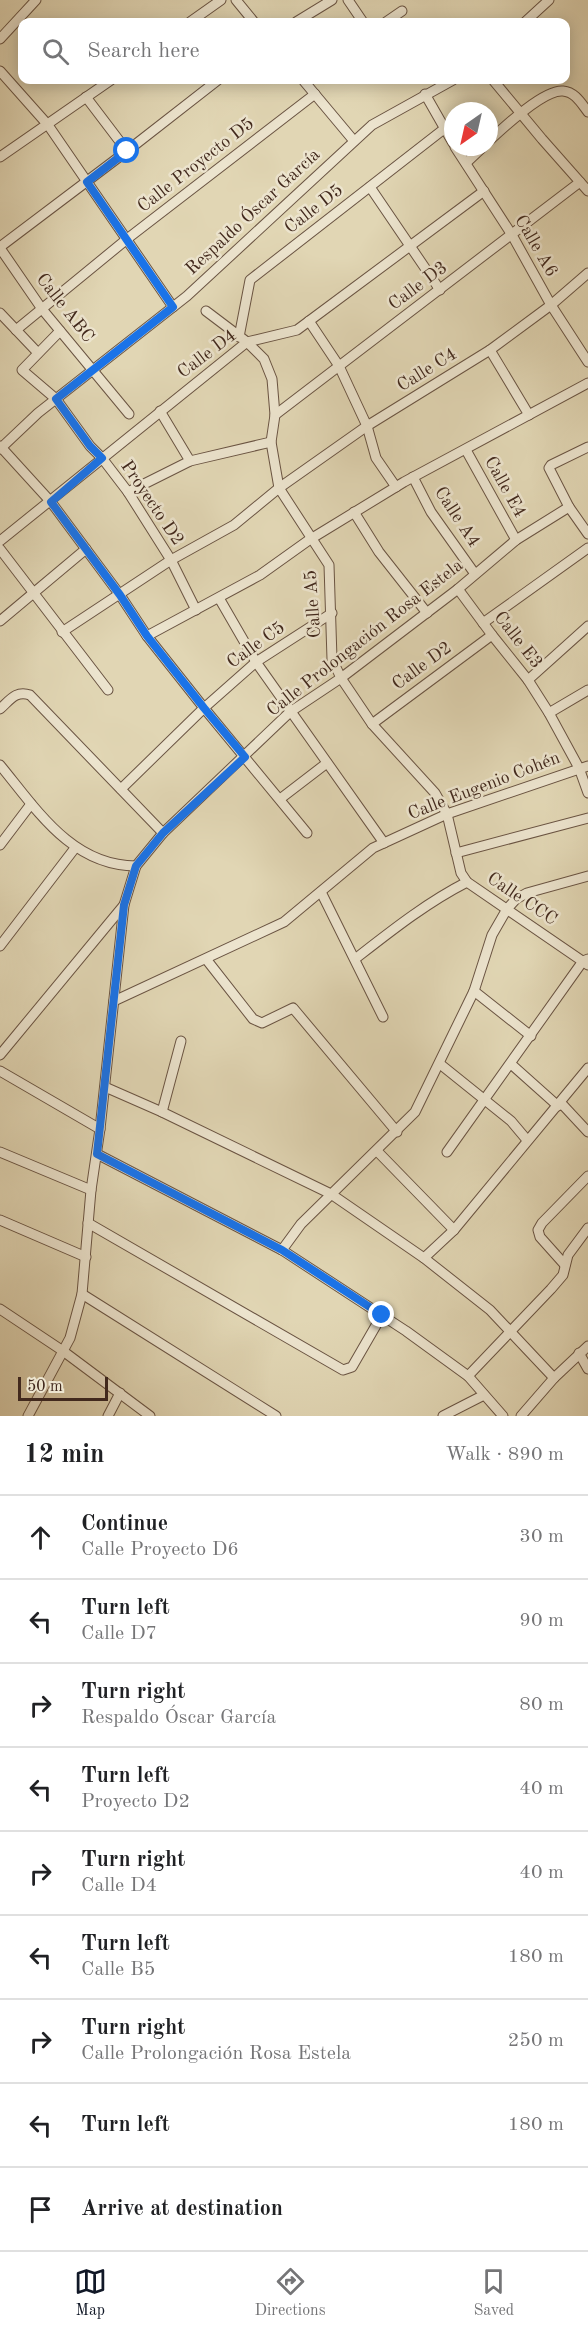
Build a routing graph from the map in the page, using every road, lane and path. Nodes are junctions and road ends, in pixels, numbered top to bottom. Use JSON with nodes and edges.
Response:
{"nodes":[{"id":1,"x":36,"y":0,"type":"edge"},
{"id":2,"x":221,"y":0,"type":"edge"},
{"id":3,"x":236,"y":0,"type":"edge"},
{"id":4,"x":332,"y":0,"type":"edge"},
{"id":5,"x":348,"y":0,"type":"edge"},
{"id":6,"x":545,"y":0,"type":"edge"},
{"id":7,"x":402,"y":11,"type":"dead end"},
{"id":8,"x":19,"y":18,"type":"edge"},
{"id":9,"x":196,"y":18,"type":"edge"},
{"id":10,"x":251,"y":18,"type":"edge"},
{"id":11,"x":303,"y":18,"type":"edge"},
{"id":12,"x":360,"y":18,"type":"edge"},
{"id":13,"x":392,"y":18,"type":"edge"},
{"id":14,"x":529,"y":18,"type":"edge"},
{"id":15,"x":18,"y":20,"type":"edge"},
{"id":16,"x":0,"y":39,"type":"edge"},
{"id":17,"x":0,"y":71,"type":"edge"},
{"id":18,"x":105,"y":84,"type":"edge"},
{"id":19,"x":213,"y":84,"type":"edge"},
{"id":20,"x":306,"y":84,"type":"edge"},
{"id":21,"x":445,"y":84,"type":"edge"},
{"id":22,"x":496,"y":84,"type":"edge"},
{"id":23,"x":315,"y":94,"type":"junction"},
{"id":24,"x":425,"y":94,"type":"junction"},
{"id":25,"x":86,"y":97,"type":"junction"},
{"id":26,"x":521,"y":112,"type":"junction"},
{"id":27,"x":588,"y":112,"type":"edge"},
{"id":28,"x":48,"y":125,"type":"junction"},
{"id":29,"x":444,"y":129,"type":"joint"},
{"id":30,"x":498,"y":133,"type":"edge"},
{"id":31,"x":354,"y":141,"type":"junction"},
{"id":32,"x":127,"y":151,"type":"junction"},
{"id":33,"x":461,"y":156,"type":"edge"},
{"id":34,"x":473,"y":156,"type":"edge"},
{"id":35,"x":0,"y":158,"type":"edge"},
{"id":36,"x":466,"y":163,"type":"junction"},
{"id":37,"x":87,"y":182,"type":"junction"},
{"id":38,"x":580,"y":182,"type":"junction"},
{"id":39,"x":370,"y":187,"type":"junction"},
{"id":40,"x":484,"y":191,"type":"junction"},
{"id":41,"x":588,"y":191,"type":"edge"},
{"id":42,"x":512,"y":235,"type":"junction"},
{"id":43,"x":127,"y":239,"type":"junction"},
{"id":44,"x":410,"y":246,"type":"junction"},
{"id":45,"x":0,"y":248,"type":"edge"},
{"id":46,"x":588,"y":273,"type":"edge"},
{"id":47,"x":440,"y":290,"type":"junction"},
{"id":48,"x":551,"y":305,"type":"junction"},
{"id":49,"x":173,"y":307,"type":"junction"},
{"id":50,"x":42,"y":309,"type":"junction"},
{"id":51,"x":206,"y":311,"type":"dead end"},
{"id":52,"x":0,"y":313,"type":"edge"},
{"id":53,"x":309,"y":321,"type":"junction"},
{"id":54,"x":16,"y":330,"type":"junction"},
{"id":55,"x":60,"y":331,"type":"junction"},
{"id":56,"x":243,"y":340,"type":"junction"},
{"id":57,"x":490,"y":350,"type":"junction"},
{"id":58,"x":38,"y":353,"type":"junction"},
{"id":59,"x":588,"y":362,"type":"edge"},
{"id":60,"x":339,"y":366,"type":"junction"},
{"id":61,"x":93,"y":371,"type":"junction"},
{"id":62,"x":588,"y":383,"type":"edge"},
{"id":63,"x":56,"y":399,"type":"junction"},
{"id":64,"x":160,"y":411,"type":"junction"},
{"id":65,"x":129,"y":414,"type":"dead end"},
{"id":66,"x":275,"y":415,"type":"junction"},
{"id":67,"x":529,"y":415,"type":"junction"},
{"id":68,"x":367,"y":426,"type":"junction"},
{"id":69,"x":271,"y":442,"type":"junction"},
{"id":70,"x":588,"y":447,"type":"edge"},
{"id":71,"x":0,"y":448,"type":"edge"},
{"id":72,"x":466,"y":450,"type":"junction"},
{"id":73,"x":102,"y":458,"type":"junction"},
{"id":74,"x":190,"y":461,"type":"junction"},
{"id":75,"x":413,"y":477,"type":"junction"},
{"id":76,"x":396,"y":487,"type":"junction"},
{"id":77,"x":279,"y":488,"type":"junction"},
{"id":78,"x":128,"y":492,"type":"junction"},
{"id":79,"x":51,"y":502,"type":"junction"},
{"id":80,"x":568,"y":507,"type":"junction"},
{"id":81,"x":354,"y":512,"type":"junction"},
{"id":82,"x":588,"y":534,"type":"edge"},
{"id":83,"x":313,"y":538,"type":"junction"},
{"id":84,"x":516,"y":540,"type":"junction"},
{"id":85,"x":0,"y":541,"type":"edge"},
{"id":86,"x":588,"y":548,"type":"edge"},
{"id":87,"x":0,"y":549,"type":"edge"},
{"id":88,"x":86,"y":549,"type":"junction"},
{"id":89,"x":171,"y":560,"type":"junction"},
{"id":90,"x":475,"y":574,"type":"junction"},
{"id":91,"x":458,"y":589,"type":"junction"},
{"id":92,"x":32,"y":594,"type":"junction"},
{"id":93,"x":120,"y":595,"type":"junction"},
{"id":94,"x":219,"y":598,"type":"junction"},
{"id":95,"x":196,"y":610,"type":"junction"},
{"id":96,"x":332,"y":613,"type":"junction"},
{"id":97,"x":427,"y":613,"type":"junction"},
{"id":98,"x":0,"y":621,"type":"edge"},
{"id":99,"x":483,"y":623,"type":"junction"},
{"id":100,"x":588,"y":626,"type":"edge"},
{"id":101,"x":62,"y":632,"type":"junction"},
{"id":102,"x":492,"y":635,"type":"junction"},
{"id":103,"x":147,"y":636,"type":"junction"},
{"id":104,"x":256,"y":662,"type":"junction"},
{"id":105,"x":341,"y":678,"type":"junction"},
{"id":106,"x":528,"y":680,"type":"junction"},
{"id":107,"x":108,"y":690,"type":"dead end"},
{"id":108,"x":588,"y":690,"type":"edge"},
{"id":109,"x":204,"y":708,"type":"junction"},
{"id":110,"x":0,"y":709,"type":"edge"},
{"id":111,"x":290,"y":712,"type":"junction"},
{"id":112,"x":549,"y":713,"type":"junction"},
{"id":113,"x":372,"y":724,"type":"junction"},
{"id":114,"x":245,"y":757,"type":"junction"},
{"id":115,"x":327,"y":763,"type":"junction"},
{"id":116,"x":0,"y":765,"type":"edge"},
{"id":117,"x":584,"y":767,"type":"edge"},
{"id":118,"x":121,"y":789,"type":"junction"},
{"id":119,"x":588,"y":793,"type":"edge"},
{"id":120,"x":280,"y":799,"type":"junction"},
{"id":121,"x":31,"y":804,"type":"junction"},
{"id":122,"x":447,"y":814,"type":"junction"},
{"id":123,"x":588,"y":818,"type":"edge"},
{"id":124,"x":163,"y":833,"type":"junction"},
{"id":125,"x":307,"y":833,"type":"dead end"},
{"id":126,"x":384,"y":843,"type":"junction"},
{"id":127,"x":0,"y":845,"type":"edge"},
{"id":128,"x":75,"y":848,"type":"junction"},
{"id":129,"x":456,"y":853,"type":"junction"},
{"id":130,"x":136,"y":866,"type":"junction"},
{"id":131,"x":588,"y":876,"type":"edge"},
{"id":132,"x":466,"y":882,"type":"junction"},
{"id":133,"x":321,"y":892,"type":"junction"},
{"id":134,"x":124,"y":905,"type":"junction"},
{"id":135,"x":507,"y":909,"type":"junction"},
{"id":136,"x":0,"y":946,"type":"edge"},
{"id":137,"x":206,"y":959,"type":"junction"},
{"id":138,"x":355,"y":959,"type":"junction"},
{"id":139,"x":586,"y":962,"type":"edge"},
{"id":140,"x":474,"y":991,"type":"junction"},
{"id":141,"x":114,"y":1001,"type":"junction"},
{"id":142,"x":383,"y":1017,"type":"dead end"},
{"id":143,"x":531,"y":1036,"type":"junction"},
{"id":144,"x":181,"y":1041,"type":"dead end"},
{"id":145,"x":0,"y":1055,"type":"edge"},
{"id":146,"x":440,"y":1064,"type":"junction"},
{"id":147,"x":511,"y":1064,"type":"junction"},
{"id":148,"x":588,"y":1068,"type":"edge"},
{"id":149,"x":0,"y":1071,"type":"edge"},
{"id":150,"x":105,"y":1087,"type":"junction"},
{"id":151,"x":485,"y":1100,"type":"junction"},
{"id":152,"x":560,"y":1104,"type":"junction"},
{"id":153,"x":162,"y":1112,"type":"junction"},
{"id":154,"x":100,"y":1129,"type":"junction"},
{"id":155,"x":397,"y":1132,"type":"junction"},
{"id":156,"x":588,"y":1132,"type":"edge"},
{"id":157,"x":527,"y":1140,"type":"junction"},
{"id":158,"x":377,"y":1151,"type":"junction"},
{"id":159,"x":0,"y":1152,"type":"edge"},
{"id":160,"x":447,"y":1152,"type":"dead end"},
{"id":161,"x":97,"y":1154,"type":"junction"},
{"id":162,"x":588,"y":1176,"type":"edge"},
{"id":163,"x":91,"y":1190,"type":"junction"},
{"id":164,"x":331,"y":1194,"type":"junction"},
{"id":165,"x":0,"y":1220,"type":"edge"},
{"id":166,"x":88,"y":1223,"type":"junction"},
{"id":167,"x":588,"y":1228,"type":"edge"},
{"id":168,"x":454,"y":1230,"type":"junction"},
{"id":169,"x":282,"y":1250,"type":"junction"},
{"id":170,"x":86,"y":1257,"type":"junction"},
{"id":171,"x":424,"y":1258,"type":"junction"},
{"id":172,"x":565,"y":1265,"type":"junction"},
{"id":173,"x":82,"y":1294,"type":"junction"},
{"id":174,"x":0,"y":1309,"type":"edge"},
{"id":175,"x":382,"y":1315,"type":"junction"},
{"id":176,"x":509,"y":1332,"type":"junction"},
{"id":177,"x":588,"y":1346,"type":"edge"},
{"id":178,"x":63,"y":1351,"type":"junction"},
{"id":179,"x":579,"y":1353,"type":"junction"},
{"id":180,"x":588,"y":1369,"type":"edge"},
{"id":181,"x":468,"y":1376,"type":"junction"},
{"id":182,"x":554,"y":1378,"type":"junction"},
{"id":183,"x":120,"y":1394,"type":"junction"},
{"id":184,"x":484,"y":1395,"type":"junction"},
{"id":185,"x":28,"y":1416,"type":"edge"},
{"id":186,"x":108,"y":1416,"type":"edge"},
{"id":187,"x":150,"y":1416,"type":"edge"},
{"id":188,"x":276,"y":1416,"type":"edge"},
{"id":189,"x":443,"y":1416,"type":"edge"},
{"id":190,"x":503,"y":1416,"type":"edge"},
{"id":191,"x":521,"y":1416,"type":"edge"}],
"edges":[{"from":1,"to":8,"type":"street"},
{"from":2,"to":9,"type":"street"},
{"from":3,"to":10,"type":"street"},
{"from":4,"to":11,"type":"street"},
{"from":5,"to":12,"type":"street"},
{"from":6,"to":14,"type":"street"},
{"from":7,"to":13,"type":"street"},
{"from":15,"to":16,"type":"street"},
{"from":17,"to":28,"type":"street"},
{"from":18,"to":25,"type":"street"},
{"from":19,"to":32,"type":"street"},
{"from":20,"to":23,"type":"street"},
{"from":21,"to":24,"type":"street","name":"Respaldo Óscar García"},
{"from":22,"to":26,"type":"street"},
{"from":23,"to":31,"type":"street"},
{"from":23,"to":43,"type":"street","name":"Calle Proyecto D5"},
{"from":24,"to":29,"type":"street","name":"Calle A6"},
{"from":24,"to":31,"type":"street","name":"Respaldo Óscar García"},
{"from":25,"to":28,"type":"street"},
{"from":25,"to":32,"type":"street"},
{"from":26,"to":27,"type":"street"},
{"from":26,"to":30,"type":"street"},
{"from":26,"to":38,"type":"street"},
{"from":28,"to":35,"type":"street"},
{"from":28,"to":37,"type":"street"},
{"from":29,"to":39,"type":"street","name":"Calle D5"},
{"from":31,"to":49,"type":"street","name":"Respaldo Óscar García"},
{"from":32,"to":37,"type":"street"},
{"from":33,"to":36,"type":"street","name":"Calle A6"},
{"from":34,"to":36,"type":"street"},
{"from":36,"to":40,"type":"street","name":"Calle A6"},
{"from":37,"to":43,"type":"street"},
{"from":37,"to":45,"type":"street"},
{"from":38,"to":41,"type":"street"},
{"from":38,"to":42,"type":"street","name":"Calle D3"},
{"from":39,"to":44,"type":"street"},
{"from":39,"to":56,"type":"street","name":"Calle D5"},
{"from":40,"to":42,"type":"street","name":"Calle A6"},
{"from":40,"to":44,"type":"street","name":"Calle D4"},
{"from":42,"to":47,"type":"street","name":"Calle D3"},
{"from":42,"to":48,"type":"street","name":"Calle A6"},
{"from":43,"to":49,"type":"street"},
{"from":43,"to":50,"type":"street","name":"Calle Proyecto D5"},
{"from":44,"to":47,"type":"street"},
{"from":44,"to":53,"type":"street","name":"Calle D4"},
{"from":45,"to":50,"type":"street","name":"Calle ABC"},
{"from":46,"to":48,"type":"street","name":"Calle C4"},
{"from":47,"to":60,"type":"street","name":"Calle D3"},
{"from":48,"to":57,"type":"street","name":"Calle C4"},
{"from":48,"to":59,"type":"street","name":"Calle A6"},
{"from":49,"to":61,"type":"street","name":"Respaldo Óscar García"},
{"from":50,"to":54,"type":"street","name":"Calle Proyecto D5"},
{"from":50,"to":55,"type":"street","name":"Calle ABC"},
{"from":51,"to":56,"type":"street","name":"Calle A5"},
{"from":52,"to":54,"type":"street"},
{"from":53,"to":56,"type":"street","name":"Calle D4"},
{"from":53,"to":60,"type":"street"},
{"from":54,"to":58,"type":"street"},
{"from":55,"to":58,"type":"street"},
{"from":55,"to":61,"type":"street","name":"Calle ABC"},
{"from":56,"to":64,"type":"street","name":"Calle D4"},
{"from":56,"to":66,"type":"street","name":"Calle A5"},
{"from":57,"to":67,"type":"street"},
{"from":57,"to":68,"type":"street","name":"Calle C4"},
{"from":58,"to":63,"type":"street","name":"Proyecto D2"},
{"from":60,"to":66,"type":"street","name":"Calle D3"},
{"from":60,"to":68,"type":"street"},
{"from":61,"to":63,"type":"street","name":"Respaldo Óscar García"},
{"from":61,"to":65,"type":"street","name":"Calle ABC"},
{"from":62,"to":67,"type":"street"},
{"from":63,"to":71,"type":"street","name":"Respaldo Óscar García"},
{"from":63,"to":73,"type":"street","name":"Proyecto D2"},
{"from":64,"to":73,"type":"street","name":"Calle D4"},
{"from":64,"to":74,"type":"street"},
{"from":66,"to":69,"type":"street","name":"Calle A5"},
{"from":67,"to":72,"type":"street"},
{"from":68,"to":76,"type":"street"},
{"from":68,"to":77,"type":"street","name":"Calle C4"},
{"from":69,"to":74,"type":"street"},
{"from":69,"to":77,"type":"street","name":"Calle A5"},
{"from":70,"to":80,"type":"street"},
{"from":71,"to":79,"type":"street"},
{"from":72,"to":75,"type":"street"},
{"from":72,"to":84,"type":"street","name":"Calle E4"},
{"from":73,"to":78,"type":"street","name":"Proyecto D2"},
{"from":73,"to":79,"type":"street","name":"Calle D4"},
{"from":74,"to":78,"type":"street"},
{"from":75,"to":76,"type":"street"},
{"from":75,"to":90,"type":"street","name":"Calle A4"},
{"from":76,"to":81,"type":"street"},
{"from":77,"to":83,"type":"street","name":"Calle A5"},
{"from":77,"to":89,"type":"street","name":"Calle C4"},
{"from":78,"to":89,"type":"street","name":"Proyecto D2"},
{"from":79,"to":85,"type":"street"},
{"from":79,"to":88,"type":"street"},
{"from":80,"to":82,"type":"street"},
{"from":80,"to":84,"type":"street","name":"Calle Prolongación Rosa Estela"},
{"from":81,"to":83,"type":"street"},
{"from":81,"to":97,"type":"street"},
{"from":83,"to":94,"type":"street"},
{"from":83,"to":96,"type":"street","name":"Calle A5"},
{"from":84,"to":90,"type":"street","name":"Calle Prolongación Rosa Estela"},
{"from":86,"to":99,"type":"street"},
{"from":87,"to":92,"type":"street"},
{"from":88,"to":92,"type":"street"},
{"from":88,"to":93,"type":"street"},
{"from":89,"to":93,"type":"street"},
{"from":89,"to":95,"type":"street","name":"Proyecto D2"},
{"from":90,"to":91,"type":"street","name":"Calle Prolongación Rosa Estela"},
{"from":91,"to":97,"type":"street","name":"Calle Prolongación Rosa Estela"},
{"from":91,"to":99,"type":"street","name":"Calle E3"},
{"from":92,"to":98,"type":"street"},
{"from":92,"to":101,"type":"street"},
{"from":93,"to":101,"type":"street"},
{"from":93,"to":103,"type":"street"},
{"from":94,"to":95,"type":"street"},
{"from":94,"to":104,"type":"street"},
{"from":95,"to":103,"type":"street"},
{"from":96,"to":104,"type":"street","name":"Calle C5"},
{"from":96,"to":105,"type":"street","name":"Calle A5"},
{"from":97,"to":105,"type":"street","name":"Calle Prolongación Rosa Estela"},
{"from":99,"to":102,"type":"street","name":"Calle E3"},
{"from":100,"to":106,"type":"street"},
{"from":101,"to":107,"type":"street"},
{"from":102,"to":106,"type":"street","name":"Calle E3"},
{"from":102,"to":113,"type":"street","name":"Calle D2"},
{"from":103,"to":109,"type":"street"},
{"from":104,"to":109,"type":"street","name":"Calle C5"},
{"from":104,"to":111,"type":"street"},
{"from":105,"to":111,"type":"street","name":"Calle Prolongación Rosa Estela"},
{"from":105,"to":113,"type":"street","name":"Calle A5"},
{"from":106,"to":112,"type":"street","name":"Calle E3"},
{"from":108,"to":112,"type":"street"},
{"from":109,"to":114,"type":"street"},
{"from":109,"to":118,"type":"street","name":"Calle C5"},
{"from":110,"to":118,"type":"street"},
{"from":111,"to":114,"type":"street","name":"Calle Prolongación Rosa Estela"},
{"from":111,"to":115,"type":"street"},
{"from":112,"to":117,"type":"street","name":"Calle E3"},
{"from":113,"to":122,"type":"street","name":"Calle CCC"},
{"from":114,"to":120,"type":"street"},
{"from":114,"to":124,"type":"street","name":"Calle Prolongación Rosa Estela"},
{"from":115,"to":120,"type":"street"},
{"from":115,"to":126,"type":"street"},
{"from":116,"to":121,"type":"street"},
{"from":117,"to":119,"type":"street","name":"Calle E3"},
{"from":117,"to":122,"type":"street","name":"Calle Eugenio Cohén"},
{"from":118,"to":124,"type":"street"},
{"from":120,"to":125,"type":"street"},
{"from":121,"to":127,"type":"street"},
{"from":121,"to":128,"type":"street"},
{"from":122,"to":126,"type":"street","name":"Calle Eugenio Cohén"},
{"from":122,"to":129,"type":"street","name":"Calle CCC"},
{"from":123,"to":129,"type":"street"},
{"from":124,"to":130,"type":"street","name":"Calle Prolongación Rosa Estela"},
{"from":126,"to":133,"type":"street","name":"Calle Eugenio Cohén"},
{"from":128,"to":130,"type":"street"},
{"from":128,"to":136,"type":"street"},
{"from":129,"to":132,"type":"street","name":"Calle CCC"},
{"from":130,"to":134,"type":"street","name":"Calle Prolongación Rosa Estela"},
{"from":131,"to":135,"type":"street"},
{"from":132,"to":135,"type":"street","name":"Calle CCC"},
{"from":132,"to":138,"type":"street"},
{"from":133,"to":137,"type":"street","name":"Calle Eugenio Cohén"},
{"from":133,"to":138,"type":"street"},
{"from":134,"to":141,"type":"street","name":"Calle Prolongación Rosa Estela"},
{"from":134,"to":145,"type":"street"},
{"from":135,"to":139,"type":"street","name":"Calle CCC"},
{"from":135,"to":140,"type":"street"},
{"from":137,"to":141,"type":"street","name":"Calle Eugenio Cohén"},
{"from":137,"to":155,"type":"street"},
{"from":138,"to":142,"type":"street"},
{"from":139,"to":143,"type":"street"},
{"from":140,"to":143,"type":"street"},
{"from":140,"to":146,"type":"street"},
{"from":141,"to":150,"type":"street","name":"Calle Prolongación Rosa Estela"},
{"from":143,"to":147,"type":"street"},
{"from":144,"to":153,"type":"street"},
{"from":146,"to":151,"type":"street"},
{"from":146,"to":155,"type":"street"},
{"from":147,"to":151,"type":"street"},
{"from":147,"to":152,"type":"street"},
{"from":148,"to":152,"type":"street"},
{"from":149,"to":154,"type":"street"},
{"from":150,"to":153,"type":"street"},
{"from":150,"to":154,"type":"street","name":"Calle Prolongación Rosa Estela"},
{"from":151,"to":157,"type":"street"},
{"from":151,"to":160,"type":"street"},
{"from":152,"to":156,"type":"street"},
{"from":152,"to":157,"type":"street"},
{"from":153,"to":164,"type":"street"},
{"from":154,"to":161,"type":"street","name":"Calle Prolongación Rosa Estela"},
{"from":155,"to":158,"type":"street"},
{"from":157,"to":168,"type":"street"},
{"from":158,"to":164,"type":"street"},
{"from":158,"to":168,"type":"street"},
{"from":159,"to":163,"type":"street"},
{"from":161,"to":163,"type":"street","name":"Calle Prolongación Rosa Estela"},
{"from":161,"to":169,"type":"street"},
{"from":162,"to":172,"type":"street"},
{"from":163,"to":166,"type":"street","name":"Calle Prolongación Rosa Estela"},
{"from":164,"to":169,"type":"street"},
{"from":164,"to":171,"type":"street"},
{"from":165,"to":170,"type":"street"},
{"from":166,"to":170,"type":"street","name":"Calle Prolongación Rosa Estela"},
{"from":166,"to":175,"type":"street"},
{"from":167,"to":172,"type":"street"},
{"from":168,"to":171,"type":"street"},
{"from":169,"to":175,"type":"street"},
{"from":170,"to":173,"type":"street","name":"Calle Prolongación Rosa Estela"},
{"from":171,"to":176,"type":"street"},
{"from":172,"to":176,"type":"street"},
{"from":173,"to":178,"type":"street","name":"Calle Prolongación Rosa Estela"},
{"from":173,"to":188,"type":"street"},
{"from":174,"to":178,"type":"street"},
{"from":175,"to":181,"type":"street"},
{"from":176,"to":181,"type":"street"},
{"from":176,"to":182,"type":"street"},
{"from":177,"to":179,"type":"street"},
{"from":178,"to":183,"type":"street"},
{"from":178,"to":185,"type":"street","name":"Calle Prolongación Rosa Estela"},
{"from":179,"to":180,"type":"street"},
{"from":179,"to":182,"type":"street"},
{"from":181,"to":184,"type":"street"},
{"from":182,"to":191,"type":"street"},
{"from":183,"to":186,"type":"street"},
{"from":183,"to":187,"type":"street"},
{"from":184,"to":189,"type":"street"},
{"from":184,"to":190,"type":"street"}]}
